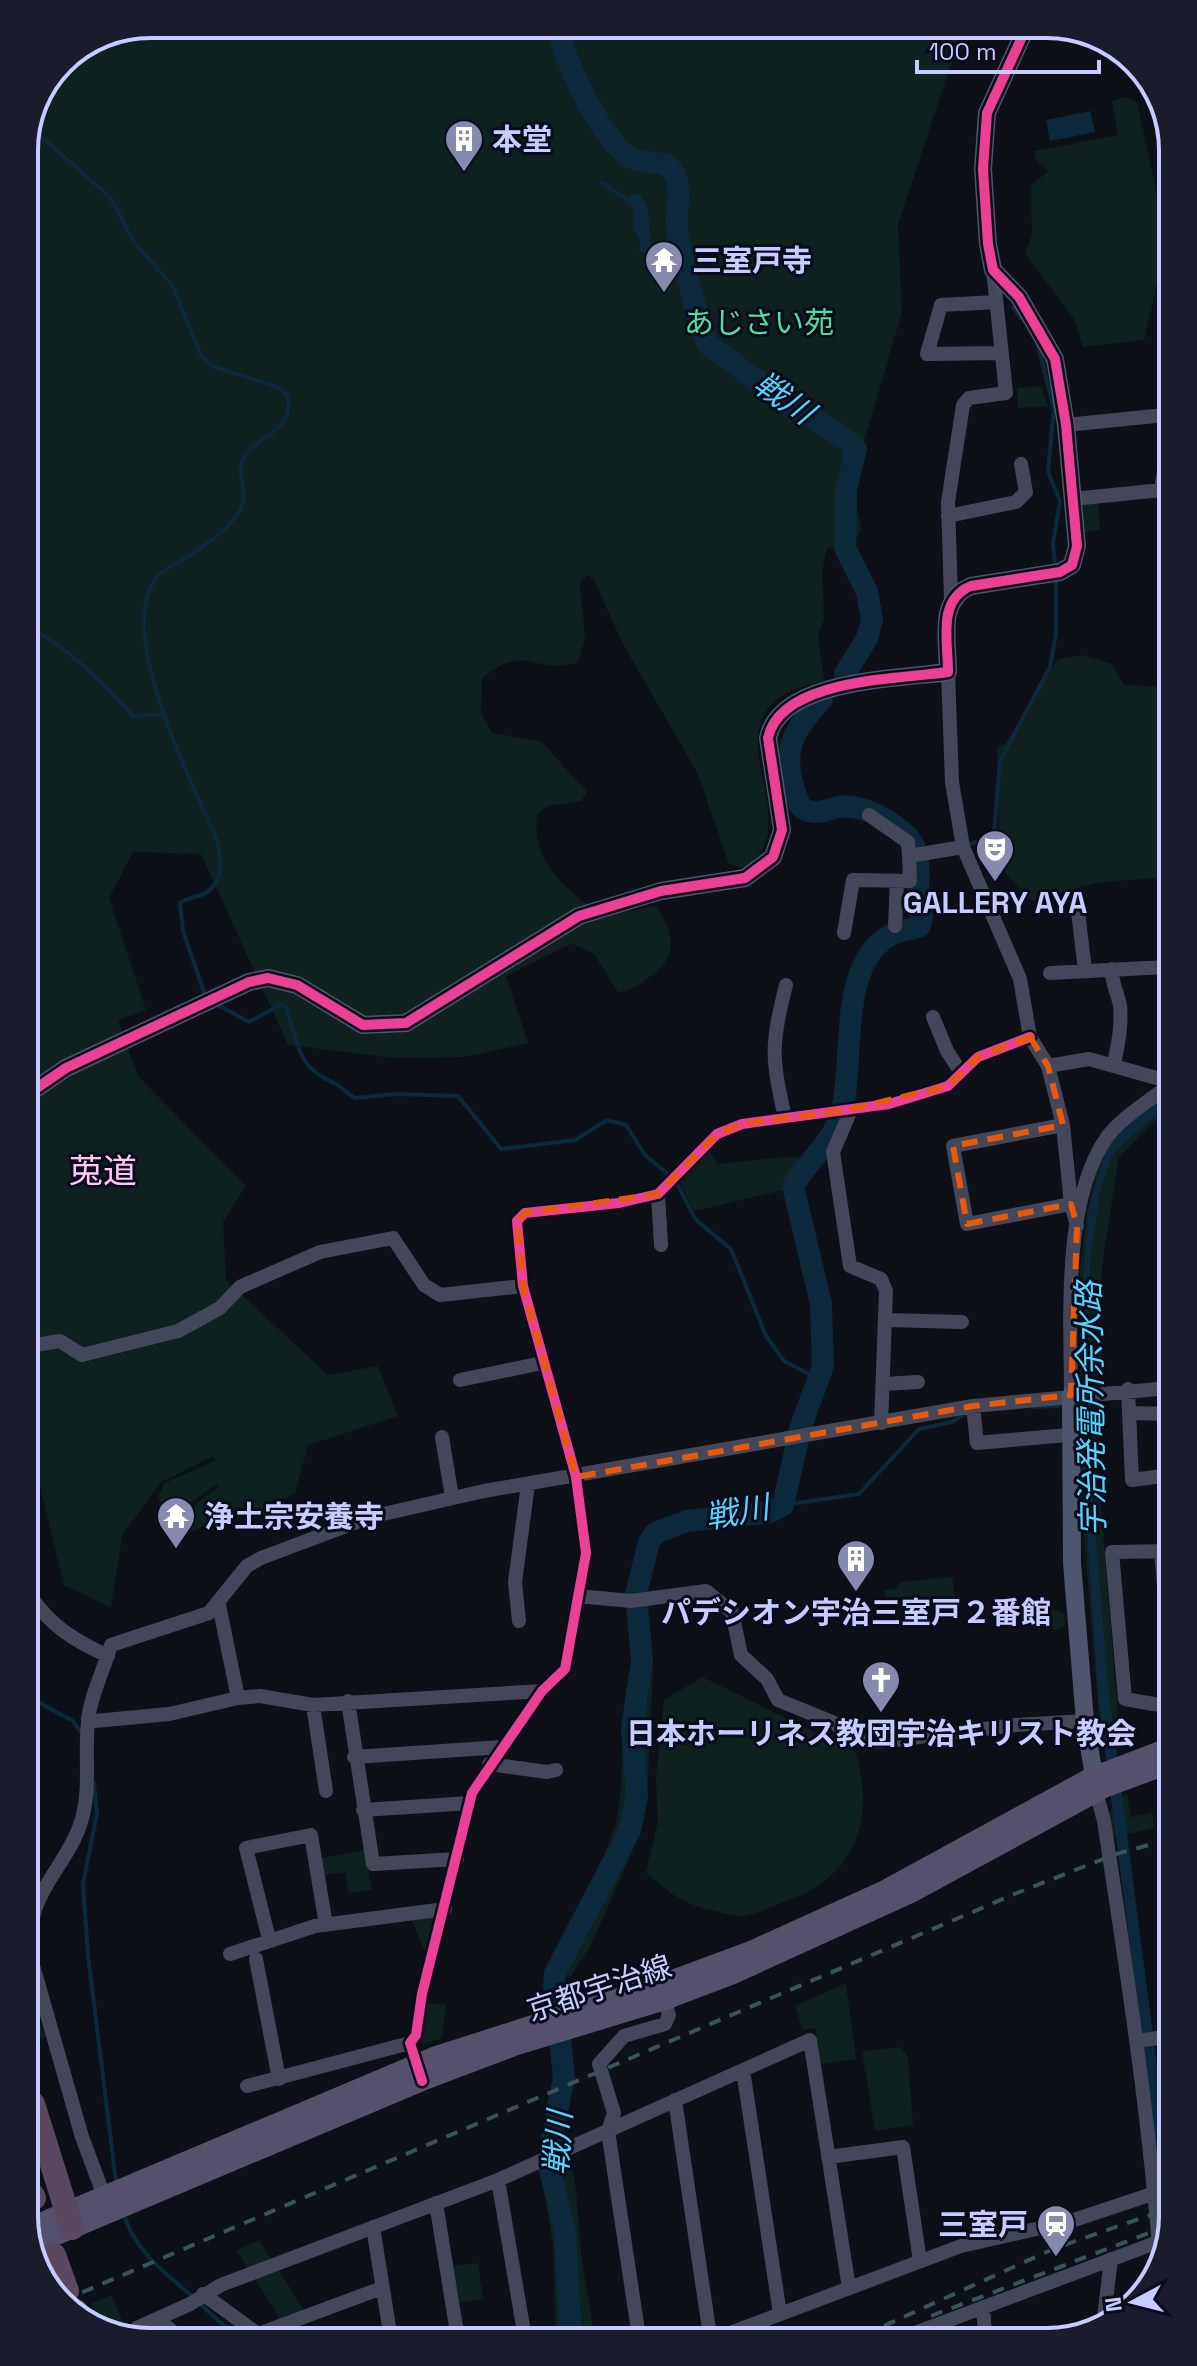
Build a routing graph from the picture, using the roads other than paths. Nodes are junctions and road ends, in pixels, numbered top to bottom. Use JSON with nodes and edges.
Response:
{"nodes":[{"id":1,"x":1022,"y":38,"type":"edge"},
{"id":2,"x":993,"y":270,"type":"junction"},
{"id":3,"x":996,"y":302,"type":"junction"},
{"id":4,"x":1002,"y":353,"type":"junction"},
{"id":5,"x":1159,"y":416,"type":"edge"},
{"id":6,"x":1066,"y":425,"type":"junction"},
{"id":7,"x":1021,"y":464,"type":"dead end"},
{"id":8,"x":1159,"y":490,"type":"edge"},
{"id":9,"x":1073,"y":499,"type":"junction"},
{"id":10,"x":948,"y":516,"type":"junction"},
{"id":11,"x":951,"y":599,"type":"junction"},
{"id":12,"x":948,"y":672,"type":"junction"},
{"id":13,"x":869,"y":815,"type":"dead end"},
{"id":14,"x":963,"y":847,"type":"junction"},
{"id":15,"x":914,"y":855,"type":"junction"},
{"id":16,"x":897,"y":881,"type":"junction"},
{"id":17,"x":1078,"y":912,"type":"dead end"},
{"id":18,"x":895,"y":926,"type":"dead end"},
{"id":19,"x":844,"y":933,"type":"dead end"},
{"id":20,"x":1159,"y":967,"type":"edge"},
{"id":21,"x":1112,"y":969,"type":"junction"},
{"id":22,"x":1085,"y":970,"type":"junction"},
{"id":23,"x":1050,"y":973,"type":"dead end"},
{"id":24,"x":786,"y":985,"type":"dead end"},
{"id":25,"x":933,"y":1017,"type":"dead end"},
{"id":26,"x":1030,"y":1037,"type":"junction"},
{"id":27,"x":1114,"y":1064,"type":"junction"},
{"id":28,"x":1048,"y":1066,"type":"junction"},
{"id":29,"x":960,"y":1071,"type":"junction"},
{"id":30,"x":1159,"y":1079,"type":"edge"},
{"id":31,"x":38,"y":1087,"type":"edge"},
{"id":32,"x":1159,"y":1094,"type":"edge"},
{"id":33,"x":845,"y":1111,"type":"junction"},
{"id":34,"x":785,"y":1117,"type":"junction"},
{"id":35,"x":1063,"y":1125,"type":"junction"},
{"id":36,"x":658,"y":1194,"type":"junction"},
{"id":37,"x":1071,"y":1204,"type":"junction"},
{"id":38,"x":1077,"y":1226,"type":"junction"},
{"id":39,"x":661,"y":1245,"type":"dead end"},
{"id":40,"x":523,"y":1286,"type":"junction"},
{"id":41,"x":886,"y":1320,"type":"junction"},
{"id":42,"x":962,"y":1322,"type":"dead end"},
{"id":43,"x":38,"y":1345,"type":"edge"},
{"id":44,"x":542,"y":1363,"type":"junction"},
{"id":45,"x":460,"y":1380,"type":"dead end"},
{"id":46,"x":918,"y":1382,"type":"dead end"},
{"id":47,"x":884,"y":1384,"type":"junction"},
{"id":48,"x":1159,"y":1388,"type":"edge"},
{"id":49,"x":1128,"y":1389,"type":"junction"},
{"id":50,"x":1074,"y":1395,"type":"junction"},
{"id":51,"x":973,"y":1411,"type":"junction"},
{"id":52,"x":1131,"y":1413,"type":"junction"},
{"id":53,"x":1159,"y":1414,"type":"edge"},
{"id":54,"x":881,"y":1423,"type":"junction"},
{"id":55,"x":1068,"y":1435,"type":"junction"},
{"id":56,"x":442,"y":1437,"type":"dead end"},
{"id":57,"x":1159,"y":1476,"type":"edge"},
{"id":58,"x":576,"y":1477,"type":"junction"},
{"id":59,"x":528,"y":1484,"type":"junction"},
{"id":60,"x":452,"y":1497,"type":"junction"},
{"id":61,"x":1159,"y":1551,"type":"edge"},
{"id":62,"x":578,"y":1596,"type":"junction"},
{"id":63,"x":219,"y":1605,"type":"junction"},
{"id":64,"x":38,"y":1607,"type":"edge"},
{"id":65,"x":519,"y":1621,"type":"dead end"},
{"id":66,"x":108,"y":1656,"type":"junction"},
{"id":67,"x":542,"y":1691,"type":"junction"},
{"id":68,"x":238,"y":1698,"type":"junction"},
{"id":69,"x":348,"y":1701,"type":"junction"},
{"id":70,"x":313,"y":1705,"type":"junction"},
{"id":71,"x":1159,"y":1705,"type":"edge"},
{"id":72,"x":88,"y":1719,"type":"junction"},
{"id":73,"x":1085,"y":1721,"type":"junction"},
{"id":74,"x":502,"y":1747,"type":"junction"},
{"id":75,"x":1159,"y":1753,"type":"edge"},
{"id":76,"x":354,"y":1757,"type":"junction"},
{"id":77,"x":489,"y":1764,"type":"junction"},
{"id":78,"x":1159,"y":1765,"type":"edge"},
{"id":79,"x":556,"y":1770,"type":"dead end"},
{"id":80,"x":1125,"y":1770,"type":"junction"},
{"id":81,"x":1099,"y":1782,"type":"junction"},
{"id":82,"x":326,"y":1791,"type":"dead end"},
{"id":83,"x":470,"y":1803,"type":"junction"},
{"id":84,"x":363,"y":1810,"type":"junction"},
{"id":85,"x":457,"y":1859,"type":"junction"},
{"id":86,"x":38,"y":1902,"type":"edge"},
{"id":87,"x":445,"y":1909,"type":"junction"},
{"id":88,"x":326,"y":1925,"type":"junction"},
{"id":89,"x":269,"y":1939,"type":"junction"},
{"id":90,"x":230,"y":1954,"type":"dead end"},
{"id":91,"x":255,"y":1959,"type":"dead end"},
{"id":92,"x":38,"y":1983,"type":"edge"},
{"id":93,"x":662,"y":1993,"type":"junction"},
{"id":94,"x":1159,"y":2038,"type":"edge"},
{"id":95,"x":1145,"y":2040,"type":"junction"},
{"id":96,"x":410,"y":2043,"type":"junction"},
{"id":97,"x":743,"y":2070,"type":"junction"},
{"id":98,"x":419,"y":2073,"type":"junction"},
{"id":99,"x":279,"y":2079,"type":"junction"},
{"id":100,"x":247,"y":2086,"type":"dead end"},
{"id":101,"x":675,"y":2100,"type":"junction"},
{"id":102,"x":38,"y":2120,"type":"edge"},
{"id":103,"x":608,"y":2131,"type":"junction"},
{"id":104,"x":1159,"y":2150,"type":"edge"},
{"id":105,"x":828,"y":2157,"type":"junction"},
{"id":106,"x":498,"y":2180,"type":"junction"},
{"id":107,"x":1159,"y":2183,"type":"edge"},
{"id":108,"x":116,"y":2200,"type":"junction"},
{"id":109,"x":436,"y":2203,"type":"junction"},
{"id":110,"x":69,"y":2220,"type":"junction"},
{"id":111,"x":39,"y":2225,"type":"edge"},
{"id":112,"x":373,"y":2227,"type":"junction"},
{"id":113,"x":1156,"y":2242,"type":"edge"},
{"id":114,"x":45,"y":2252,"type":"edge"},
{"id":115,"x":1111,"y":2259,"type":"junction"},
{"id":116,"x":920,"y":2261,"type":"junction"},
{"id":117,"x":1111,"y":2262,"type":"edge"},
{"id":118,"x":382,"y":2288,"type":"junction"},
{"id":119,"x":849,"y":2288,"type":"junction"},
{"id":120,"x":197,"y":2298,"type":"junction"},
{"id":121,"x":983,"y":2307,"type":"junction"},
{"id":122,"x":780,"y":2314,"type":"junction"},
{"id":123,"x":158,"y":2319,"type":"junction"},
{"id":124,"x":138,"y":2327,"type":"edge"},
{"id":125,"x":168,"y":2328,"type":"edge"},
{"id":126,"x":248,"y":2328,"type":"edge"},
{"id":127,"x":274,"y":2328,"type":"edge"},
{"id":128,"x":389,"y":2328,"type":"edge"},
{"id":129,"x":456,"y":2328,"type":"edge"},
{"id":130,"x":523,"y":2328,"type":"edge"},
{"id":131,"x":638,"y":2328,"type":"edge"},
{"id":132,"x":709,"y":2328,"type":"edge"},
{"id":133,"x":743,"y":2328,"type":"edge"},
{"id":134,"x":928,"y":2328,"type":"edge"},
{"id":135,"x":985,"y":2328,"type":"edge"}],
"edges":[{"from":1,"to":2,"type":"street"},
{"from":2,"to":3,"type":"street"},
{"from":2,"to":6,"type":"street"},
{"from":3,"to":4,"type":"street"},
{"from":3,"to":4,"type":"street"},
{"from":4,"to":10,"type":"street"},
{"from":5,"to":6,"type":"street"},
{"from":6,"to":9,"type":"street"},
{"from":7,"to":10,"type":"street"},
{"from":8,"to":9,"type":"street"},
{"from":9,"to":11,"type":"street"},
{"from":10,"to":11,"type":"street"},
{"from":11,"to":12,"type":"street"},
{"from":12,"to":14,"type":"street"},
{"from":12,"to":31,"type":"street"},
{"from":13,"to":15,"type":"street"},
{"from":14,"to":15,"type":"street"},
{"from":14,"to":26,"type":"street"},
{"from":15,"to":16,"type":"street"},
{"from":16,"to":18,"type":"street"},
{"from":16,"to":19,"type":"street"},
{"from":17,"to":22,"type":"street"},
{"from":20,"to":21,"type":"street"},
{"from":21,"to":22,"type":"street"},
{"from":21,"to":27,"type":"street"},
{"from":22,"to":23,"type":"street"},
{"from":24,"to":34,"type":"street"},
{"from":25,"to":29,"type":"street"},
{"from":26,"to":28,"type":"street"},
{"from":26,"to":29,"type":"street"},
{"from":27,"to":28,"type":"street"},
{"from":27,"to":30,"type":"street"},
{"from":28,"to":35,"type":"street"},
{"from":29,"to":33,"type":"street"},
{"from":32,"to":38,"type":"street"},
{"from":33,"to":34,"type":"street"},
{"from":33,"to":41,"type":"street"},
{"from":34,"to":36,"type":"street"},
{"from":35,"to":37,"type":"street"},
{"from":35,"to":37,"type":"street"},
{"from":36,"to":39,"type":"street"},
{"from":36,"to":40,"type":"street"},
{"from":37,"to":38,"type":"street"},
{"from":38,"to":50,"type":"street"},
{"from":40,"to":43,"type":"street"},
{"from":40,"to":44,"type":"street"},
{"from":41,"to":42,"type":"street"},
{"from":41,"to":47,"type":"street"},
{"from":44,"to":45,"type":"street"},
{"from":44,"to":58,"type":"street"},
{"from":46,"to":47,"type":"street"},
{"from":47,"to":54,"type":"street"},
{"from":48,"to":49,"type":"street"},
{"from":49,"to":50,"type":"street"},
{"from":49,"to":52,"type":"street"},
{"from":50,"to":51,"type":"street"},
{"from":50,"to":55,"type":"street"},
{"from":51,"to":54,"type":"street"},
{"from":51,"to":55,"type":"street"},
{"from":52,"to":53,"type":"street"},
{"from":52,"to":57,"type":"street"},
{"from":54,"to":58,"type":"street"},
{"from":55,"to":73,"type":"street"},
{"from":56,"to":60,"type":"street"},
{"from":58,"to":59,"type":"street"},
{"from":58,"to":62,"type":"street"},
{"from":59,"to":60,"type":"street"},
{"from":59,"to":65,"type":"street"},
{"from":60,"to":63,"type":"street"},
{"from":61,"to":71,"type":"street"},
{"from":62,"to":67,"type":"street"},
{"from":62,"to":73,"type":"street"},
{"from":63,"to":66,"type":"street"},
{"from":63,"to":68,"type":"street"},
{"from":64,"to":66,"type":"street"},
{"from":66,"to":72,"type":"street"},
{"from":67,"to":69,"type":"street"},
{"from":67,"to":74,"type":"street"},
{"from":68,"to":70,"type":"street"},
{"from":68,"to":72,"type":"street"},
{"from":69,"to":70,"type":"street"},
{"from":69,"to":76,"type":"street"},
{"from":70,"to":82,"type":"street"},
{"from":72,"to":86,"type":"street"},
{"from":73,"to":81,"type":"street"},
{"from":74,"to":76,"type":"street"},
{"from":74,"to":77,"type":"street"},
{"from":75,"to":80,"type":"main road","name":"京都宇治線"},
{"from":76,"to":84,"type":"street"},
{"from":77,"to":79,"type":"street"},
{"from":77,"to":83,"type":"street"},
{"from":78,"to":80,"type":"main road","name":"京都宇治線"},
{"from":80,"to":81,"type":"main road","name":"京都宇治線"},
{"from":81,"to":93,"type":"main road","name":"京都宇治線"},
{"from":81,"to":95,"type":"street"},
{"from":83,"to":84,"type":"street"},
{"from":83,"to":85,"type":"street"},
{"from":84,"to":85,"type":"street"},
{"from":85,"to":87,"type":"street"},
{"from":87,"to":88,"type":"street"},
{"from":87,"to":96,"type":"street"},
{"from":88,"to":89,"type":"street"},
{"from":88,"to":89,"type":"street"},
{"from":89,"to":90,"type":"street"},
{"from":91,"to":99,"type":"street"},
{"from":92,"to":108,"type":"street"},
{"from":93,"to":98,"type":"main road","name":"京都宇治線"},
{"from":93,"to":103,"type":"street"},
{"from":94,"to":95,"type":"street"},
{"from":95,"to":104,"type":"street"},
{"from":96,"to":98,"type":"street"},
{"from":96,"to":99,"type":"street"},
{"from":97,"to":101,"type":"street"},
{"from":97,"to":105,"type":"street"},
{"from":97,"to":122,"type":"street"},
{"from":98,"to":108,"type":"main road","name":"京都宇治線"},
{"from":99,"to":100,"type":"street"},
{"from":101,"to":103,"type":"street"},
{"from":101,"to":132,"type":"street"},
{"from":102,"to":110,"type":"highway"},
{"from":103,"to":106,"type":"street"},
{"from":103,"to":131,"type":"street"},
{"from":105,"to":116,"type":"street"},
{"from":105,"to":119,"type":"street"},
{"from":106,"to":109,"type":"street"},
{"from":106,"to":130,"type":"street"},
{"from":107,"to":116,"type":"street"},
{"from":108,"to":110,"type":"main road","name":"京都宇治線"},
{"from":109,"to":112,"type":"street"},
{"from":109,"to":129,"type":"street"},
{"from":110,"to":111,"type":"main road","name":"京都宇治線"},
{"from":110,"to":114,"type":"main road","name":"京都宇治線"},
{"from":112,"to":118,"type":"street"},
{"from":112,"to":120,"type":"street"},
{"from":113,"to":115,"type":"street"},
{"from":115,"to":117,"type":"street"},
{"from":115,"to":121,"type":"street"},
{"from":116,"to":119,"type":"street"},
{"from":118,"to":127,"type":"street"},
{"from":118,"to":128,"type":"street"},
{"from":119,"to":122,"type":"street"},
{"from":120,"to":123,"type":"street"},
{"from":120,"to":126,"type":"street"},
{"from":121,"to":134,"type":"street"},
{"from":121,"to":135,"type":"street"},
{"from":122,"to":133,"type":"street"},
{"from":123,"to":124,"type":"street"},
{"from":123,"to":125,"type":"street"}]}
